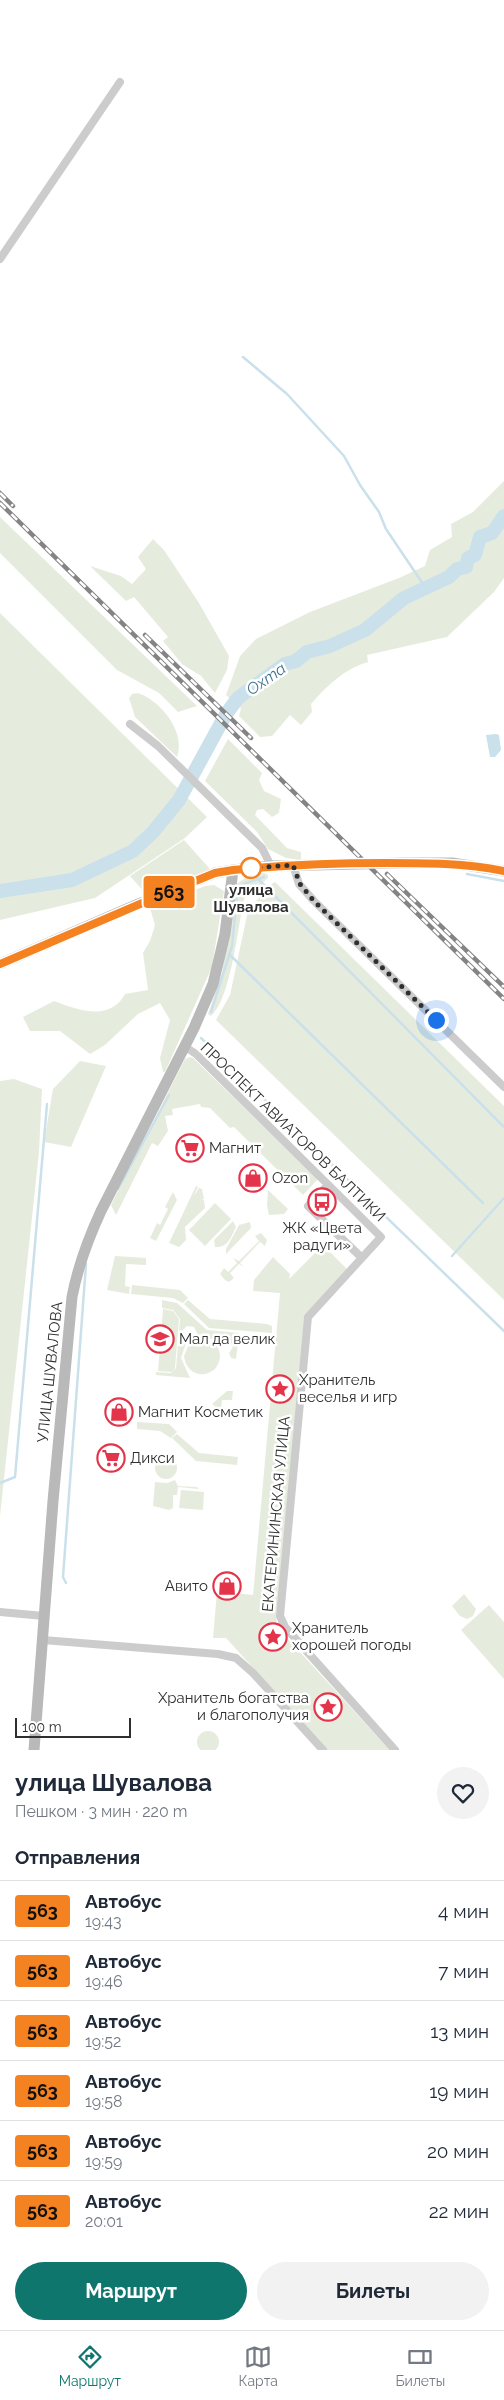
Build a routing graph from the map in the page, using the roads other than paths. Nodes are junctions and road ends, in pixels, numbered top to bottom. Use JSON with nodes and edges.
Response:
{"nodes":[{"id":1,"x":120,"y":82,"type":"dead end"},
{"id":2,"x":0,"y":259,"type":"edge"},
{"id":3,"x":130,"y":724,"type":"dead end"},
{"id":4,"x":293,"y":865,"type":"junction"},
{"id":5,"x":270,"y":866,"type":"junction"},
{"id":6,"x":233,"y":870,"type":"junction"},
{"id":7,"x":504,"y":871,"type":"edge"},
{"id":8,"x":0,"y":964,"type":"edge"},
{"id":9,"x":184,"y":1046,"type":"junction"},
{"id":10,"x":504,"y":1087,"type":"edge"},
{"id":11,"x":328,"y":1185,"type":"junction"},
{"id":12,"x":381,"y":1237,"type":"joint"},
{"id":13,"x":361,"y":1257,"type":"junction"},
{"id":14,"x":0,"y":1612,"type":"edge"},
{"id":15,"x":44,"y":1616,"type":"junction"},
{"id":16,"x":43,"y":1640,"type":"junction"},
{"id":17,"x":34,"y":1750,"type":"edge"},
{"id":18,"x":323,"y":1750,"type":"edge"},
{"id":19,"x":396,"y":1750,"type":"edge"}],
"edges":[{"from":1,"to":2,"type":"street"},
{"from":3,"to":5,"type":"street"},
{"from":4,"to":5,"type":"street"},
{"from":4,"to":7,"type":"street"},
{"from":4,"to":10,"type":"street"},
{"from":5,"to":6,"type":"street"},
{"from":6,"to":8,"type":"street"},
{"from":6,"to":9,"type":"street","name":"УЛИЦА ШУВАЛОВА"},
{"from":9,"to":11,"type":"street","name":"ПРОСПЕКТ АВИАТОРОВ БАЛТИКИ"},
{"from":9,"to":15,"type":"street","name":"УЛИЦА ШУВАЛОВА"},
{"from":11,"to":12,"type":"street","name":"ПРОСПЕКТ АВИАТОРОВ БАЛТИКИ"},
{"from":11,"to":13,"type":"street"},
{"from":12,"to":13,"type":"street","name":"ЕКАТЕРИНИНСКАЯ УЛИЦА"},
{"from":13,"to":19,"type":"street","name":"ЕКАТЕРИНИНСКАЯ УЛИЦА"},
{"from":14,"to":15,"type":"street"},
{"from":15,"to":16,"type":"street","name":"УЛИЦА ШУВАЛОВА"},
{"from":16,"to":17,"type":"street","name":"УЛИЦА ШУВАЛОВА"},
{"from":16,"to":18,"type":"street"}]}
